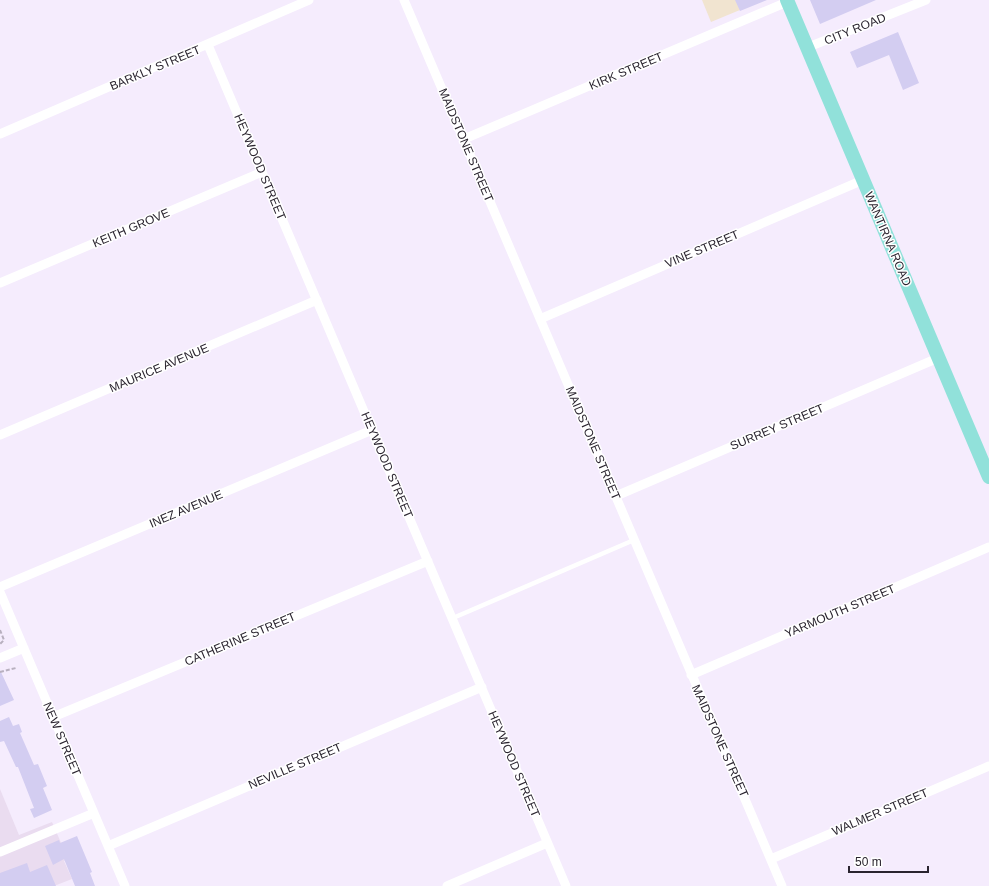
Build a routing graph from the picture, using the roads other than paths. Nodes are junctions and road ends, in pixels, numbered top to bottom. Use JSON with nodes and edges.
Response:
{"nodes":[{"id":1,"x":309,"y":0,"type":"edge"},
{"id":2,"x":404,"y":0,"type":"edge"},
{"id":3,"x":926,"y":0,"type":"edge"},
{"id":4,"x":787,"y":1,"type":"edge"},
{"id":5,"x":208,"y":45,"type":"junction"},
{"id":6,"x":806,"y":48,"type":"junction"},
{"id":7,"x":0,"y":134,"type":"edge"},
{"id":8,"x":464,"y":139,"type":"junction"},
{"id":9,"x":262,"y":172,"type":"junction"},
{"id":10,"x":863,"y":180,"type":"junction"},
{"id":11,"x":0,"y":283,"type":"edge"},
{"id":12,"x":317,"y":300,"type":"junction"},
{"id":13,"x":540,"y":319,"type":"junction"},
{"id":14,"x":938,"y":358,"type":"junction"},
{"id":15,"x":372,"y":430,"type":"junction"},
{"id":16,"x":0,"y":435,"type":"edge"},
{"id":17,"x":989,"y":477,"type":"edge"},
{"id":18,"x":616,"y":496,"type":"junction"},
{"id":19,"x":634,"y":540,"type":"junction"},
{"id":20,"x":989,"y":547,"type":"edge"},
{"id":21,"x":428,"y":561,"type":"junction"},
{"id":22,"x":0,"y":587,"type":"edge"},
{"id":23,"x":0,"y":592,"type":"edge"},
{"id":24,"x":453,"y":618,"type":"junction"},
{"id":25,"x":24,"y":648,"type":"junction"},
{"id":26,"x":0,"y":658,"type":"edge"},
{"id":27,"x":691,"y":675,"type":"junction"},
{"id":28,"x":482,"y":687,"type":"junction"},
{"id":29,"x":53,"y":717,"type":"junction"},
{"id":30,"x":989,"y":766,"type":"edge"},
{"id":31,"x":94,"y":813,"type":"junction"},
{"id":32,"x":547,"y":843,"type":"junction"},
{"id":33,"x":108,"y":846,"type":"junction"},
{"id":34,"x":0,"y":852,"type":"edge"},
{"id":35,"x":771,"y":859,"type":"junction"},
{"id":36,"x":125,"y":886,"type":"edge"},
{"id":37,"x":447,"y":886,"type":"edge"},
{"id":38,"x":566,"y":886,"type":"edge"},
{"id":39,"x":782,"y":886,"type":"edge"}],
"edges":[{"from":1,"to":5,"type":"street","name":"BARKLY STREET"},
{"from":2,"to":8,"type":"street","name":"MAIDSTONE STREET"},
{"from":3,"to":6,"type":"street","name":"CITY ROAD"},
{"from":4,"to":6,"type":"main road","name":"WANTIRNA ROAD"},
{"from":4,"to":8,"type":"street","name":"KIRK STREET"},
{"from":5,"to":7,"type":"street","name":"BARKLY STREET"},
{"from":5,"to":9,"type":"street","name":"HEYWOOD STREET"},
{"from":6,"to":10,"type":"main road","name":"WANTIRNA ROAD"},
{"from":8,"to":13,"type":"street","name":"MAIDSTONE STREET"},
{"from":9,"to":11,"type":"street","name":"KEITH GROVE"},
{"from":9,"to":12,"type":"street","name":"HEYWOOD STREET"},
{"from":10,"to":13,"type":"street","name":"VINE STREET"},
{"from":10,"to":14,"type":"main road","name":"WANTIRNA ROAD"},
{"from":12,"to":15,"type":"street","name":"HEYWOOD STREET"},
{"from":12,"to":16,"type":"street","name":"MAURICE AVENUE"},
{"from":13,"to":18,"type":"street","name":"MAIDSTONE STREET"},
{"from":14,"to":17,"type":"main road","name":"WANTIRNA ROAD"},
{"from":14,"to":18,"type":"street","name":"SURREY STREET"},
{"from":15,"to":21,"type":"street","name":"HEYWOOD STREET"},
{"from":15,"to":22,"type":"street","name":"INEZ AVENUE"},
{"from":18,"to":19,"type":"street","name":"MAIDSTONE STREET"},
{"from":19,"to":24,"type":"lane"},
{"from":19,"to":27,"type":"street","name":"MAIDSTONE STREET"},
{"from":20,"to":27,"type":"street","name":"YARMOUTH STREET"},
{"from":21,"to":24,"type":"street","name":"HEYWOOD STREET"},
{"from":21,"to":29,"type":"street","name":"CATHERINE STREET"},
{"from":23,"to":25,"type":"street","name":"NEW STREET"},
{"from":24,"to":28,"type":"street","name":"HEYWOOD STREET"},
{"from":25,"to":26,"type":"street"},
{"from":25,"to":29,"type":"street","name":"NEW STREET"},
{"from":27,"to":35,"type":"street","name":"MAIDSTONE STREET"},
{"from":28,"to":32,"type":"street","name":"HEYWOOD STREET"},
{"from":28,"to":33,"type":"street","name":"NEVILLE STREET"},
{"from":29,"to":31,"type":"street","name":"NEW STREET"},
{"from":30,"to":35,"type":"street","name":"WALMER STREET"},
{"from":31,"to":33,"type":"street","name":"NEW STREET"},
{"from":31,"to":34,"type":"street"},
{"from":32,"to":37,"type":"street"},
{"from":32,"to":38,"type":"street","name":"HEYWOOD STREET"},
{"from":33,"to":36,"type":"street","name":"NEW STREET"},
{"from":35,"to":39,"type":"street","name":"MAIDSTONE STREET"}]}
